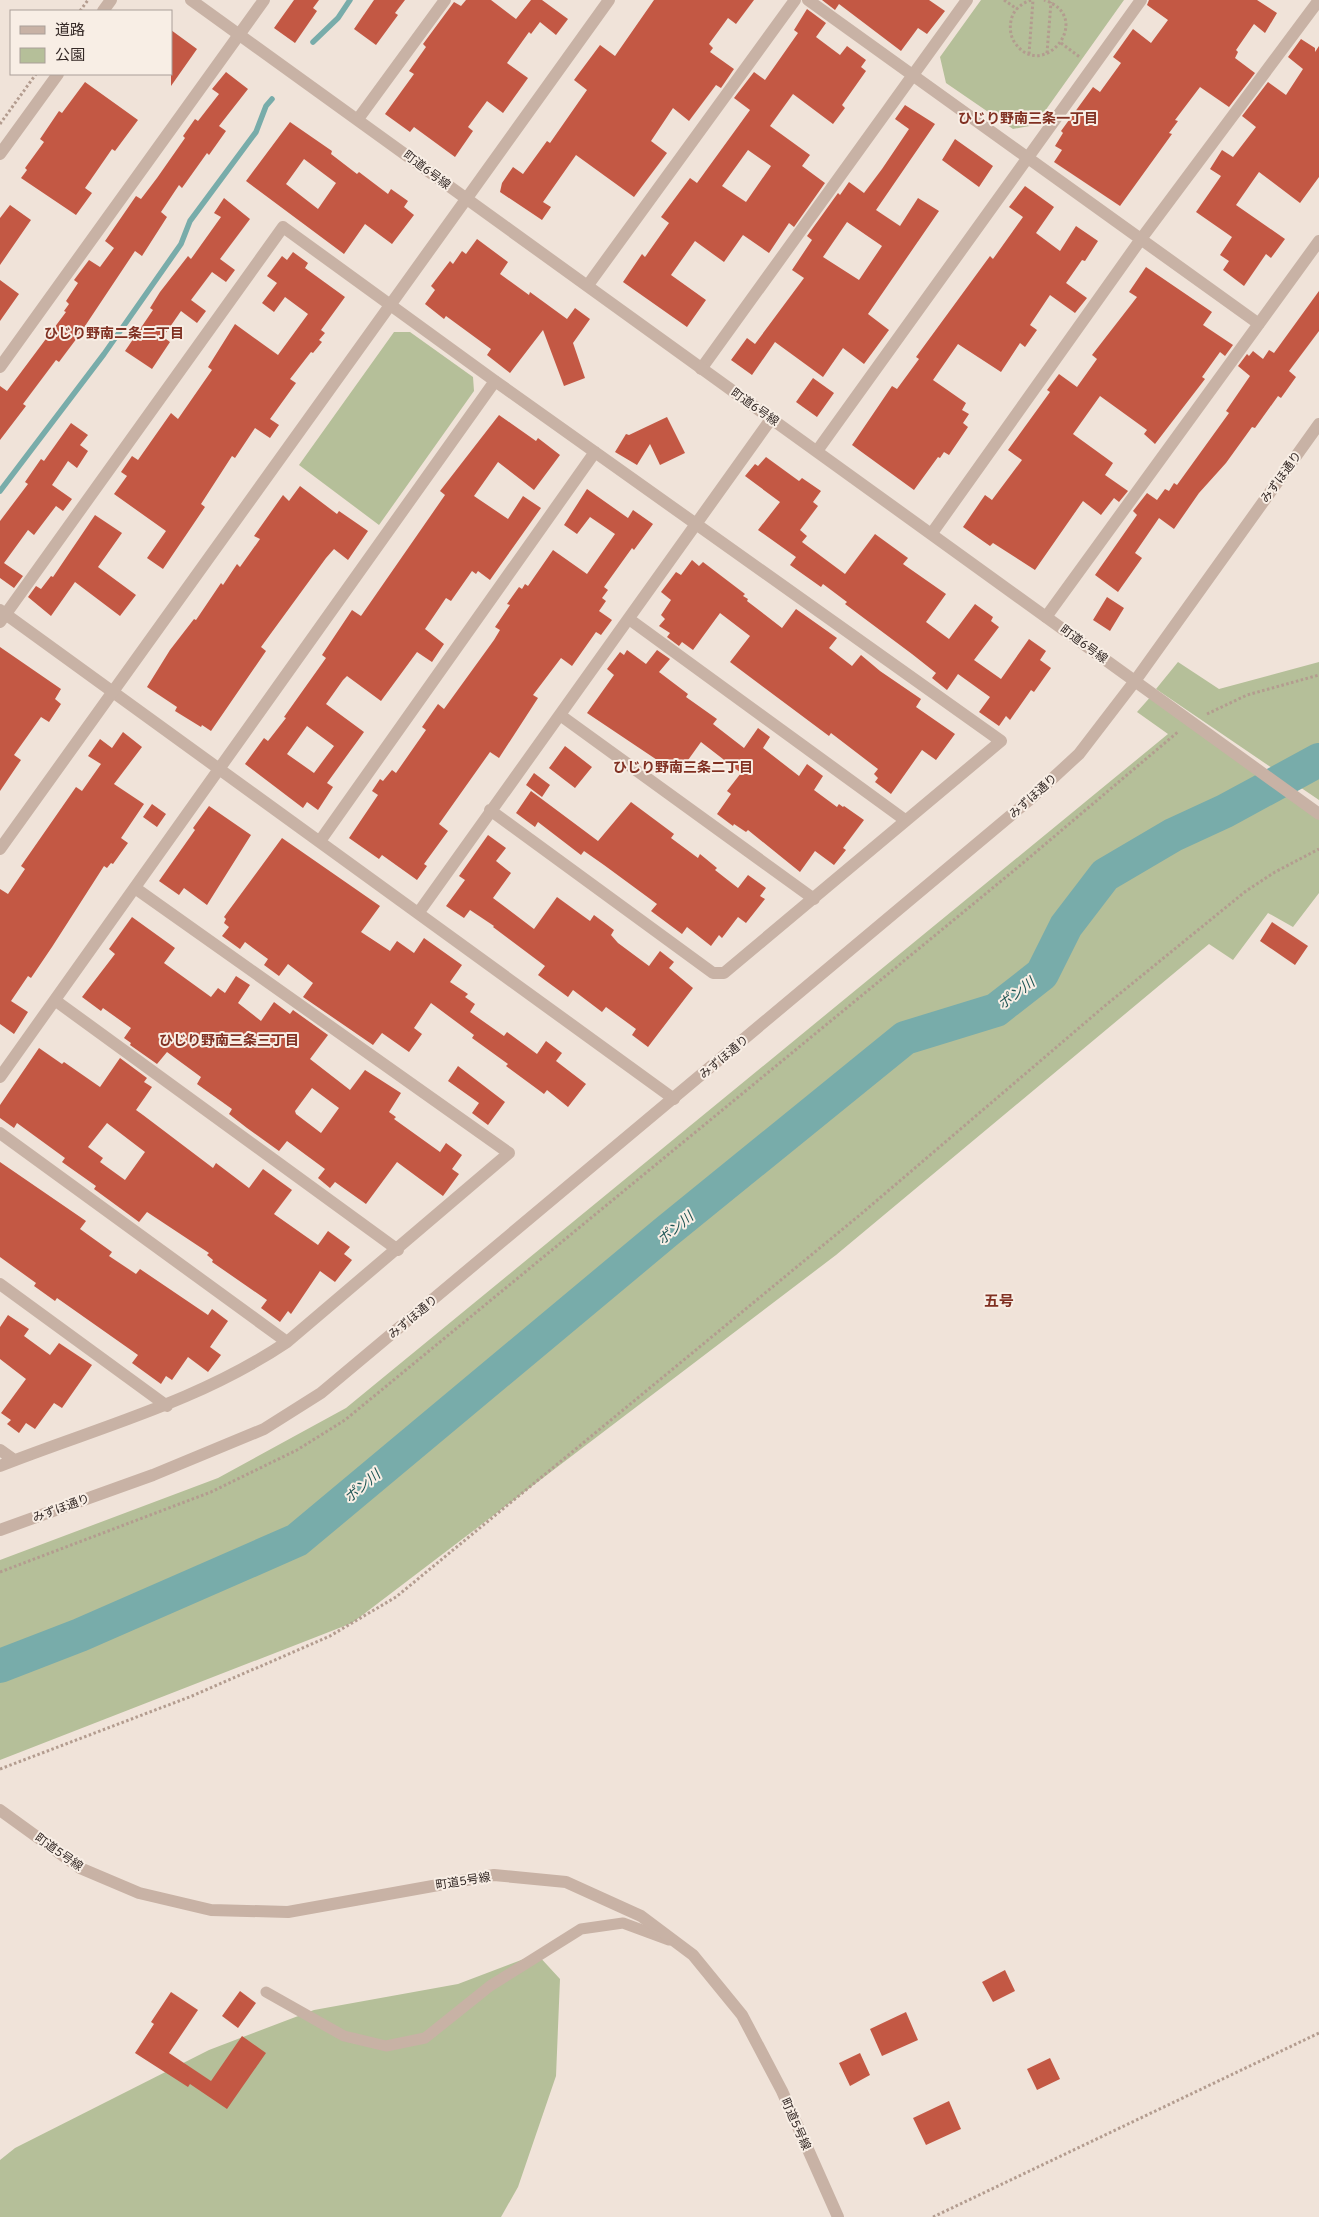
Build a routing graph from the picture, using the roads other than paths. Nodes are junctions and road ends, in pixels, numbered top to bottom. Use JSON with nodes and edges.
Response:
{"nodes":[{"id":1,"x":191,"y":0,"type":"edge"},
{"id":2,"x":264,"y":0,"type":"edge"},
{"id":3,"x":445,"y":0,"type":"edge"},
{"id":4,"x":609,"y":0,"type":"edge"},
{"id":5,"x":795,"y":0,"type":"edge"},
{"id":6,"x":808,"y":0,"type":"edge"},
{"id":7,"x":967,"y":0,"type":"edge"},
{"id":8,"x":1141,"y":0,"type":"edge"},
{"id":9,"x":1319,"y":0,"type":"edge"},
{"id":10,"x":239,"y":34,"type":"junction"},
{"id":11,"x":57,"y":75,"type":"edge"},
{"id":12,"x":913,"y":75,"type":"junction"},
{"id":13,"x":358,"y":119,"type":"junction"},
{"id":14,"x":0,"y":154,"type":"edge"},
{"id":15,"x":1027,"y":156,"type":"junction"},
{"id":16,"x":466,"y":199,"type":"junction"},
{"id":17,"x":1141,"y":239,"type":"junction"},
{"id":18,"x":1319,"y":241,"type":"edge"},
{"id":19,"x":588,"y":285,"type":"junction"},
{"id":20,"x":392,"y":304,"type":"junction"},
{"id":21,"x":1259,"y":324,"type":"junction"},
{"id":22,"x":0,"y":367,"type":"edge"},
{"id":23,"x":701,"y":369,"type":"junction"},
{"id":24,"x":495,"y":381,"type":"junction"},
{"id":25,"x":771,"y":419,"type":"junction"},
{"id":26,"x":1319,"y":424,"type":"edge"},
{"id":27,"x":816,"y":451,"type":"junction"},
{"id":28,"x":595,"y":452,"type":"junction"},
{"id":29,"x":698,"y":524,"type":"junction"},
{"id":30,"x":932,"y":533,"type":"junction"},
{"id":31,"x":2,"y":615,"type":"edge"},
{"id":32,"x":1046,"y":617,"type":"junction"},
{"id":33,"x":629,"y":619,"type":"junction"},
{"id":34,"x":1136,"y":681,"type":"junction"},
{"id":35,"x":113,"y":692,"type":"junction"},
{"id":36,"x":560,"y":715,"type":"junction"},
{"id":37,"x":218,"y":767,"type":"junction"},
{"id":38,"x":490,"y":810,"type":"junction"},
{"id":39,"x":1319,"y":814,"type":"edge"},
{"id":40,"x":905,"y":820,"type":"junction"},
{"id":41,"x":320,"y":841,"type":"junction"},
{"id":42,"x":0,"y":849,"type":"edge"},
{"id":43,"x":135,"y":888,"type":"junction"},
{"id":44,"x":814,"y":898,"type":"junction"},
{"id":45,"x":419,"y":912,"type":"junction"},
{"id":46,"x":56,"y":1001,"type":"junction"},
{"id":47,"x":0,"y":1077,"type":"edge"},
{"id":48,"x":674,"y":1099,"type":"junction"},
{"id":49,"x":0,"y":1133,"type":"edge"},
{"id":50,"x":398,"y":1250,"type":"junction"},
{"id":51,"x":0,"y":1284,"type":"edge"},
{"id":52,"x":287,"y":1342,"type":"junction"},
{"id":53,"x":167,"y":1406,"type":"junction"},
{"id":54,"x":0,"y":1450,"type":"edge"},
{"id":55,"x":14,"y":1460,"type":"junction"},
{"id":56,"x":0,"y":1466,"type":"edge"},
{"id":57,"x":0,"y":1530,"type":"edge"},
{"id":58,"x":0,"y":1810,"type":"edge"},
{"id":59,"x":676,"y":1942,"type":"junction"},
{"id":60,"x":266,"y":1992,"type":"dead end"},
{"id":61,"x":838,"y":2217,"type":"edge"}],
"edges":[{"from":1,"to":10,"type":"street","name":"町道6号線"},
{"from":2,"to":10,"type":"street"},
{"from":3,"to":13,"type":"street"},
{"from":4,"to":16,"type":"street"},
{"from":5,"to":19,"type":"street"},
{"from":6,"to":12,"type":"street"},
{"from":7,"to":12,"type":"street"},
{"from":8,"to":15,"type":"street"},
{"from":9,"to":17,"type":"street"},
{"from":10,"to":13,"type":"street","name":"町道6号線"},
{"from":10,"to":22,"type":"street"},
{"from":11,"to":14,"type":"street"},
{"from":12,"to":15,"type":"street"},
{"from":12,"to":23,"type":"street"},
{"from":13,"to":16,"type":"street","name":"町道6号線"},
{"from":15,"to":17,"type":"street"},
{"from":15,"to":27,"type":"street"},
{"from":16,"to":19,"type":"street","name":"町道6号線"},
{"from":16,"to":20,"type":"street"},
{"from":17,"to":21,"type":"street"},
{"from":17,"to":30,"type":"street"},
{"from":18,"to":21,"type":"street"},
{"from":19,"to":23,"type":"street","name":"町道6号線"},
{"from":20,"to":24,"type":"street"},
{"from":20,"to":31,"type":"street"},
{"from":20,"to":35,"type":"street"},
{"from":21,"to":32,"type":"street"},
{"from":23,"to":25,"type":"street","name":"町道6号線"},
{"from":24,"to":28,"type":"street"},
{"from":24,"to":37,"type":"street"},
{"from":25,"to":27,"type":"street","name":"町道6号線"},
{"from":25,"to":29,"type":"street"},
{"from":26,"to":34,"type":"street","name":"みずほ通り"},
{"from":27,"to":30,"type":"street","name":"町道6号線"},
{"from":28,"to":29,"type":"street"},
{"from":28,"to":41,"type":"street"},
{"from":29,"to":33,"type":"street"},
{"from":29,"to":40,"type":"street"},
{"from":30,"to":32,"type":"street","name":"町道6号線"},
{"from":31,"to":35,"type":"street"},
{"from":32,"to":34,"type":"street","name":"町道6号線"},
{"from":33,"to":36,"type":"street"},
{"from":33,"to":40,"type":"street"},
{"from":34,"to":39,"type":"street","name":"町道6号線"},
{"from":34,"to":48,"type":"street","name":"みずほ通り"},
{"from":35,"to":37,"type":"street"},
{"from":35,"to":42,"type":"street"},
{"from":36,"to":38,"type":"street"},
{"from":36,"to":44,"type":"street"},
{"from":37,"to":41,"type":"street"},
{"from":37,"to":43,"type":"street"},
{"from":38,"to":44,"type":"street"},
{"from":38,"to":45,"type":"street"},
{"from":40,"to":44,"type":"street"},
{"from":41,"to":45,"type":"street"},
{"from":43,"to":46,"type":"street"},
{"from":43,"to":50,"type":"street"},
{"from":45,"to":48,"type":"street"},
{"from":46,"to":47,"type":"street"},
{"from":46,"to":50,"type":"street"},
{"from":48,"to":57,"type":"street","name":"みずほ通り"},
{"from":49,"to":52,"type":"street"},
{"from":50,"to":52,"type":"street"},
{"from":51,"to":53,"type":"street"},
{"from":52,"to":53,"type":"street"},
{"from":53,"to":55,"type":"street"},
{"from":54,"to":55,"type":"street"},
{"from":55,"to":56,"type":"street"},
{"from":58,"to":59,"type":"street","name":"町道5号線"},
{"from":59,"to":60,"type":"lane"},
{"from":59,"to":61,"type":"street","name":"町道5号線"}]}
